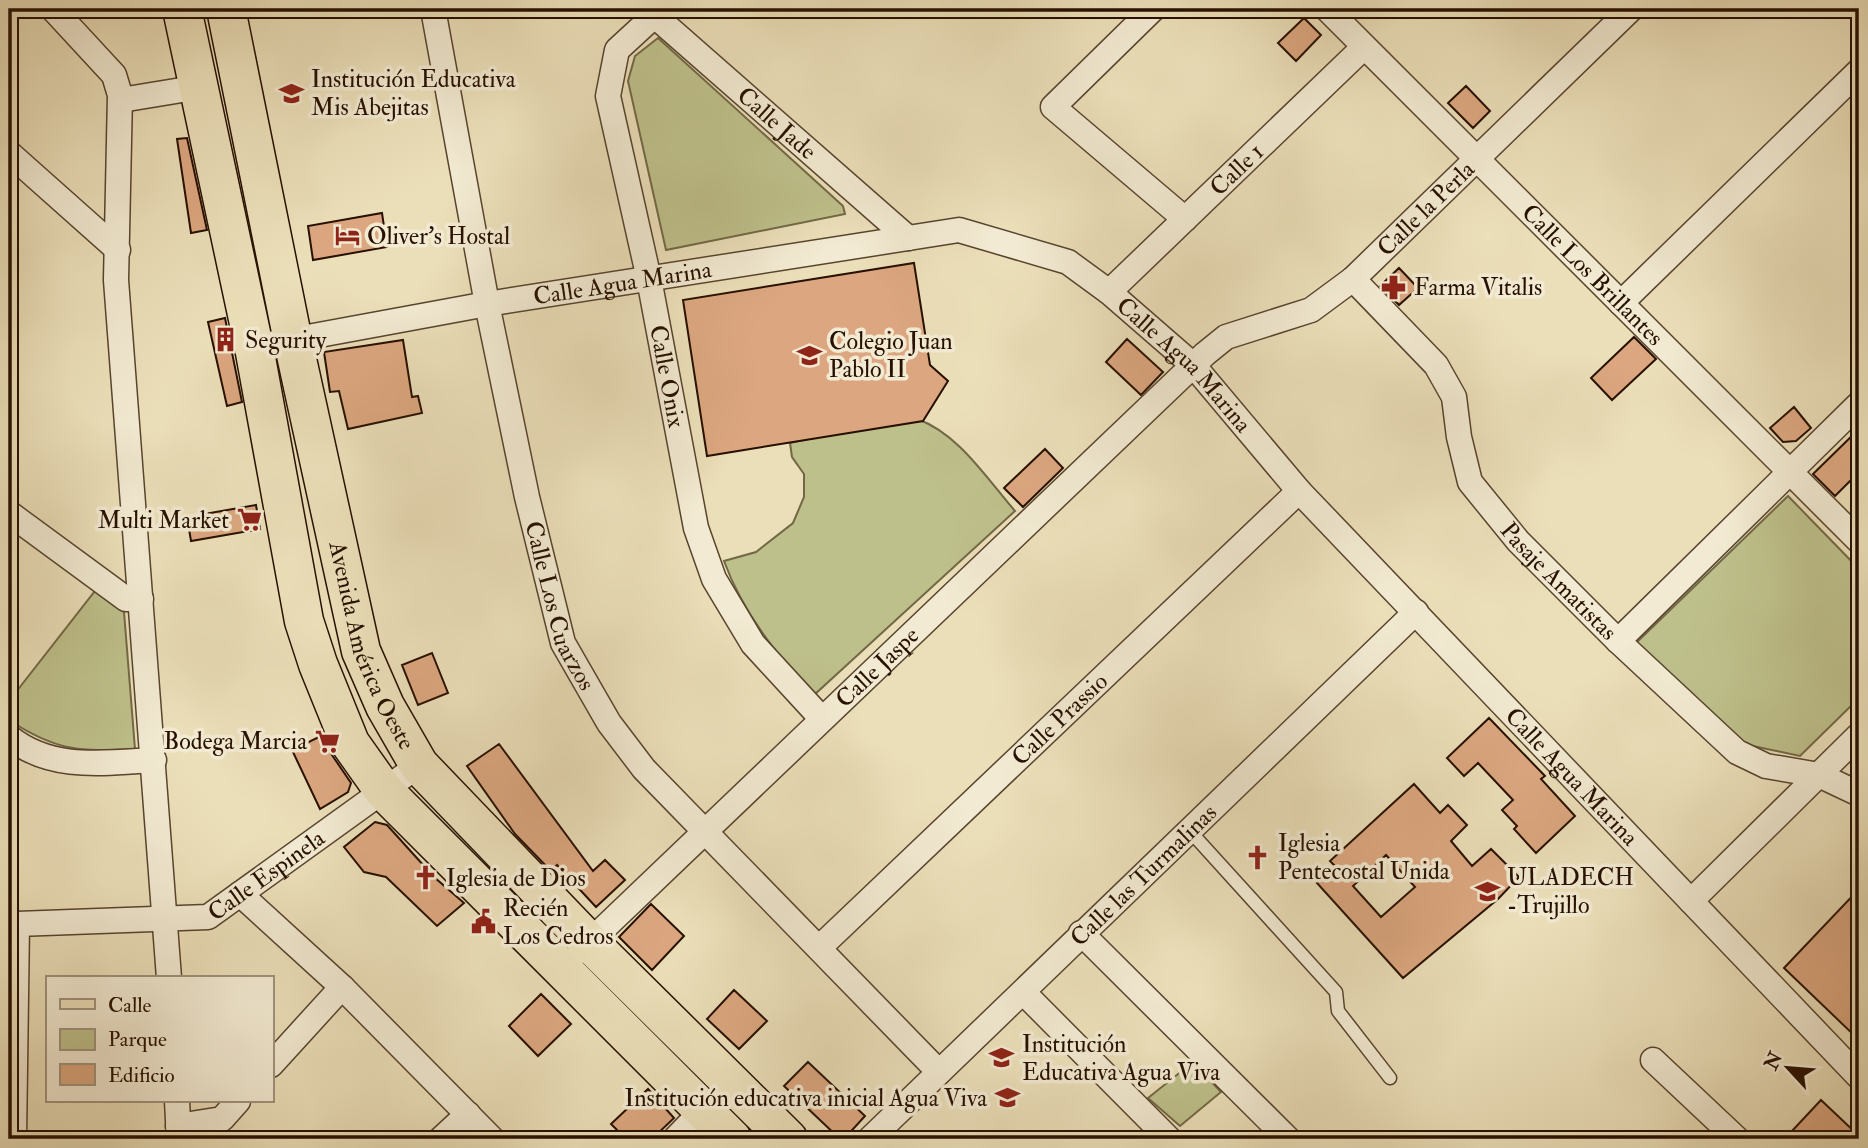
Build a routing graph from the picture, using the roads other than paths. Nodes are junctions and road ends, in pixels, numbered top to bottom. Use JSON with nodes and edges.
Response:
{"nodes":[{"id":1,"x":53,"y":9,"type":"edge"},
{"id":2,"x":182,"y":9,"type":"edge"},
{"id":3,"x":226,"y":9,"type":"edge"},
{"id":4,"x":433,"y":9,"type":"edge"},
{"id":5,"x":1153,"y":9,"type":"edge"},
{"id":6,"x":1327,"y":9,"type":"edge"},
{"id":7,"x":1631,"y":9,"type":"edge"},
{"id":8,"x":651,"y":12,"type":"edge"},
{"id":9,"x":1364,"y":47,"type":"junction"},
{"id":10,"x":1859,"y":71,"type":"edge"},
{"id":11,"x":200,"y":87,"type":"junction"},
{"id":12,"x":121,"y":100,"type":"junction"},
{"id":13,"x":9,"y":153,"type":"edge"},
{"id":14,"x":1476,"y":158,"type":"junction"},
{"id":15,"x":1185,"y":219,"type":"junction"},
{"id":16,"x":908,"y":238,"type":"junction"},
{"id":17,"x":118,"y":250,"type":"junction"},
{"id":18,"x":649,"y":279,"type":"junction"},
{"id":19,"x":1353,"y":279,"type":"junction"},
{"id":20,"x":1109,"y":292,"type":"junction"},
{"id":21,"x":1621,"y":303,"type":"junction"},
{"id":22,"x":487,"y":304,"type":"junction"},
{"id":23,"x":293,"y":341,"type":"junction"},
{"id":24,"x":254,"y":347,"type":"junction"},
{"id":25,"x":1193,"y":365,"type":"junction"},
{"id":26,"x":1859,"y":404,"type":"edge"},
{"id":27,"x":1790,"y":472,"type":"junction"},
{"id":28,"x":1300,"y":491,"type":"junction"},
{"id":29,"x":9,"y":513,"type":"edge"},
{"id":30,"x":1859,"y":541,"type":"edge"},
{"id":31,"x":141,"y":599,"type":"junction"},
{"id":32,"x":1416,"y":612,"type":"junction"},
{"id":33,"x":1618,"y":642,"type":"junction"},
{"id":34,"x":822,"y":719,"type":"junction"},
{"id":35,"x":1859,"y":735,"type":"edge"},
{"id":36,"x":9,"y":737,"type":"edge"},
{"id":37,"x":154,"y":760,"type":"junction"},
{"id":38,"x":419,"y":765,"type":"junction"},
{"id":39,"x":1819,"y":775,"type":"junction"},
{"id":40,"x":384,"y":790,"type":"junction"},
{"id":41,"x":1859,"y":794,"type":"edge"},
{"id":42,"x":1189,"y":830,"type":"junction"},
{"id":43,"x":705,"y":831,"type":"junction"},
{"id":44,"x":240,"y":894,"type":"junction"},
{"id":45,"x":1691,"y":901,"type":"junction"},
{"id":46,"x":165,"y":920,"type":"junction"},
{"id":47,"x":13,"y":923,"type":"edge"},
{"id":48,"x":1082,"y":933,"type":"junction"},
{"id":49,"x":819,"y":948,"type":"junction"},
{"id":50,"x":576,"y":955,"type":"junction"},
{"id":51,"x":169,"y":976,"type":"edge"},
{"id":52,"x":342,"y":987,"type":"junction"},
{"id":53,"x":1023,"y":992,"type":"junction"},
{"id":54,"x":1653,"y":1060,"type":"dead end"},
{"id":55,"x":273,"y":1063,"type":"edge"},
{"id":56,"x":939,"y":1072,"type":"junction"},
{"id":57,"x":1859,"y":1077,"type":"edge"},
{"id":58,"x":1390,"y":1078,"type":"dead end"},
{"id":59,"x":177,"y":1102,"type":"edge"},
{"id":60,"x":238,"y":1102,"type":"edge"},
{"id":61,"x":703,"y":1110,"type":"junction"},
{"id":62,"x":468,"y":1114,"type":"junction"},
{"id":63,"x":179,"y":1133,"type":"edge"},
{"id":64,"x":14,"y":1139,"type":"edge"},
{"id":65,"x":441,"y":1139,"type":"edge"},
{"id":66,"x":492,"y":1139,"type":"edge"},
{"id":67,"x":675,"y":1139,"type":"edge"},
{"id":68,"x":732,"y":1139,"type":"edge"},
{"id":69,"x":788,"y":1139,"type":"edge"},
{"id":70,"x":870,"y":1139,"type":"edge"},
{"id":71,"x":1169,"y":1139,"type":"edge"},
{"id":72,"x":1289,"y":1139,"type":"edge"},
{"id":73,"x":1737,"y":1139,"type":"edge"}],
"edges":[{"from":1,"to":12,"type":"street"},
{"from":2,"to":11,"type":"main road","name":"Avenida América Oeste"},
{"from":3,"to":23,"type":"main road","name":"Avenida América Oeste"},
{"from":4,"to":22,"type":"street","name":"Calle Los Cuarzos"},
{"from":5,"to":15,"type":"street"},
{"from":6,"to":9,"type":"street","name":"Calle Los Brillantes"},
{"from":7,"to":14,"type":"street","name":"Calle la Perla"},
{"from":8,"to":16,"type":"street","name":"Calle Jade"},
{"from":8,"to":18,"type":"street","name":"Calle Onix"},
{"from":9,"to":14,"type":"street","name":"Calle Los Brillantes"},
{"from":9,"to":15,"type":"street","name":"Calle 1"},
{"from":10,"to":21,"type":"street"},
{"from":11,"to":12,"type":"street"},
{"from":11,"to":24,"type":"main road","name":"Avenida América Oeste"},
{"from":12,"to":17,"type":"street"},
{"from":13,"to":17,"type":"street"},
{"from":14,"to":19,"type":"street","name":"Calle la Perla"},
{"from":14,"to":21,"type":"street","name":"Calle Los Brillantes"},
{"from":15,"to":20,"type":"street","name":"Calle 1"},
{"from":16,"to":18,"type":"street","name":"Calle Agua Marina"},
{"from":16,"to":20,"type":"street","name":"Calle Agua Marina"},
{"from":17,"to":31,"type":"street"},
{"from":18,"to":22,"type":"street","name":"Calle Agua Marina"},
{"from":18,"to":34,"type":"street","name":"Calle Onix"},
{"from":19,"to":25,"type":"street","name":"Calle la Perla"},
{"from":19,"to":33,"type":"street","name":"Pasaje Amatistas"},
{"from":20,"to":25,"type":"street","name":"Calle Agua Marina"},
{"from":21,"to":27,"type":"street","name":"Calle Los Brillantes"},
{"from":22,"to":23,"type":"street","name":"Calle Agua Marina"},
{"from":22,"to":43,"type":"street","name":"Calle Los Cuarzos"},
{"from":23,"to":24,"type":"street","name":"Calle Agua Marina"},
{"from":23,"to":38,"type":"main road","name":"Avenida América Oeste"},
{"from":24,"to":40,"type":"main road","name":"Avenida América Oeste"},
{"from":25,"to":28,"type":"street","name":"Calle Agua Marina"},
{"from":25,"to":34,"type":"street","name":"Calle Jaspe"},
{"from":26,"to":27,"type":"street"},
{"from":27,"to":30,"type":"street","name":"Calle Los Brillantes"},
{"from":27,"to":33,"type":"street"},
{"from":28,"to":32,"type":"street","name":"Calle Agua Marina"},
{"from":28,"to":49,"type":"street","name":"Calle Prassio"},
{"from":29,"to":31,"type":"street"},
{"from":31,"to":37,"type":"street"},
{"from":32,"to":42,"type":"street","name":"Calle las Turmalinas"},
{"from":32,"to":45,"type":"street","name":"Calle Agua Marina"},
{"from":33,"to":39,"type":"street","name":"Pasaje Amatistas"},
{"from":34,"to":43,"type":"street","name":"Calle Jaspe"},
{"from":35,"to":39,"type":"street"},
{"from":36,"to":37,"type":"street"},
{"from":37,"to":46,"type":"street"},
{"from":38,"to":40,"type":"street","name":"Calle Espinela"},
{"from":38,"to":50,"type":"main road","name":"Avenida América Oeste"},
{"from":39,"to":41,"type":"street","name":"Pasaje Amatistas"},
{"from":39,"to":45,"type":"street"},
{"from":40,"to":44,"type":"street","name":"Calle Espinela"},
{"from":40,"to":50,"type":"main road","name":"Avenida América Oeste"},
{"from":42,"to":48,"type":"street","name":"Calle las Turmalinas"},
{"from":42,"to":58,"type":"lane"},
{"from":43,"to":49,"type":"street","name":"Calle Los Cuarzos"},
{"from":43,"to":50,"type":"street","name":"Calle Jaspe"},
{"from":44,"to":46,"type":"street","name":"Calle Espinela"},
{"from":44,"to":52,"type":"street"},
{"from":45,"to":57,"type":"street","name":"Calle Agua Marina"},
{"from":46,"to":47,"type":"street","name":"Calle Espinela"},
{"from":46,"to":51,"type":"street"},
{"from":47,"to":64,"type":"street"},
{"from":48,"to":53,"type":"street","name":"Calle las Turmalinas"},
{"from":48,"to":72,"type":"street"},
{"from":49,"to":56,"type":"street","name":"Calle Los Cuarzos"},
{"from":50,"to":61,"type":"main road","name":"Avenida América Oeste"},
{"from":50,"to":69,"type":"main road","name":"Avenida América Oeste"},
{"from":52,"to":55,"type":"street"},
{"from":52,"to":62,"type":"street"},
{"from":53,"to":56,"type":"street","name":"Calle las Turmalinas"},
{"from":53,"to":71,"type":"street"},
{"from":54,"to":73,"type":"street"},
{"from":56,"to":70,"type":"street","name":"Calle las Turmalinas"},
{"from":59,"to":63,"type":"street"},
{"from":60,"to":63,"type":"street"},
{"from":61,"to":67,"type":"street"},
{"from":61,"to":68,"type":"main road","name":"Avenida América Oeste"},
{"from":62,"to":65,"type":"street"},
{"from":62,"to":66,"type":"street"}]}
